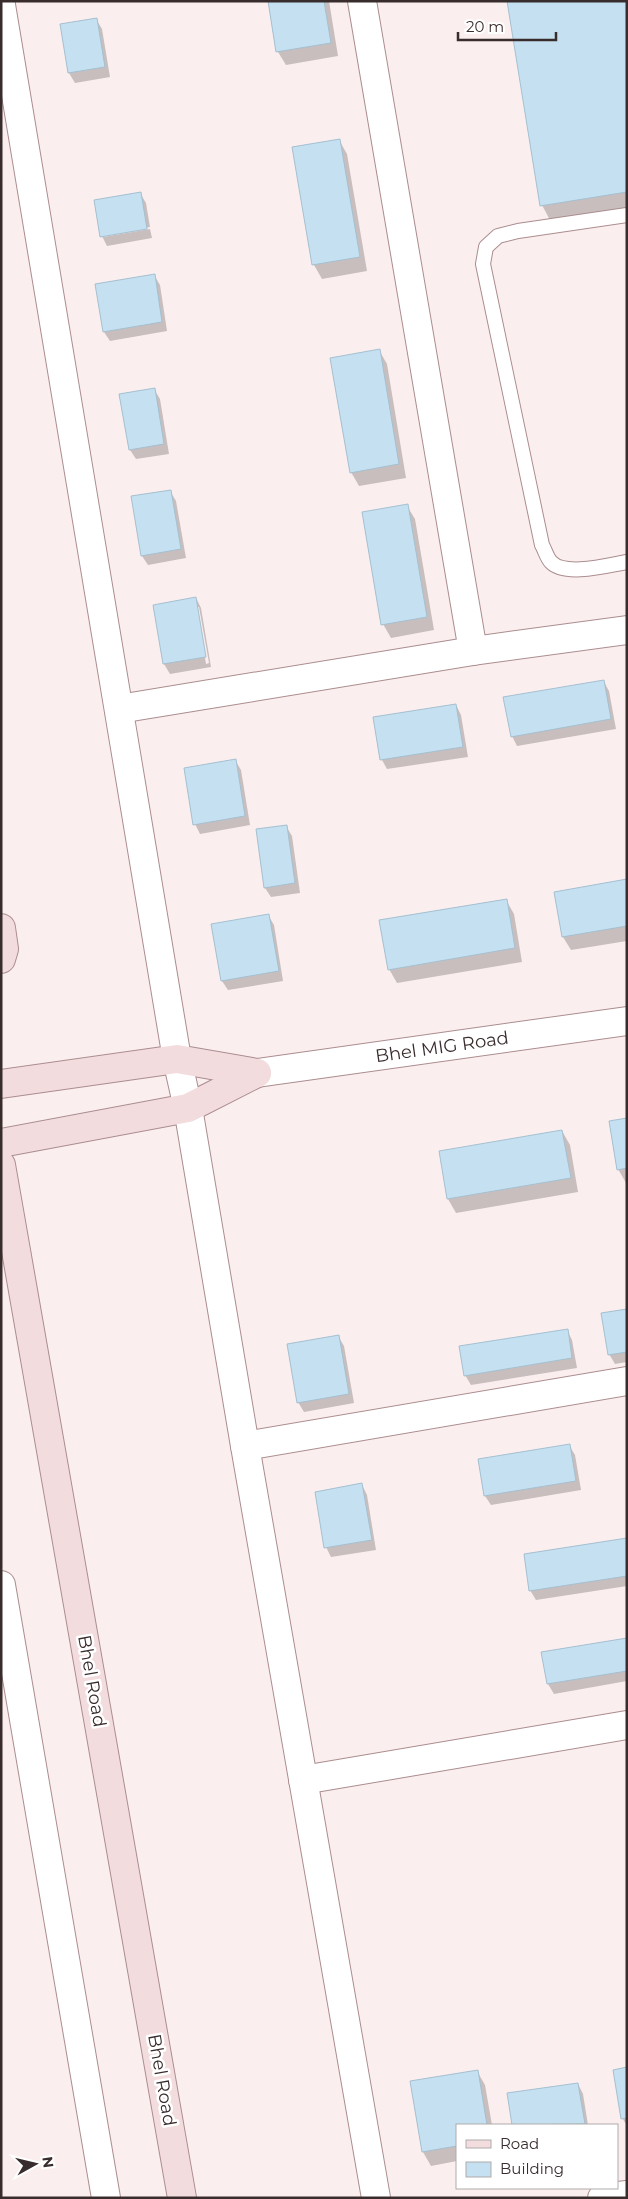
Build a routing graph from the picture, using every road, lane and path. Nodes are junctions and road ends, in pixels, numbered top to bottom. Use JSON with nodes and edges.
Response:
{"nodes":[{"id":1,"x":362,"y":1,"type":"edge"},
{"id":2,"x":1,"y":5,"type":"edge"},
{"id":3,"x":627,"y":215,"type":"edge"},
{"id":4,"x":627,"y":562,"type":"edge"},
{"id":5,"x":627,"y":630,"type":"edge"},
{"id":6,"x":474,"y":652,"type":"junction"},
{"id":7,"x":119,"y":709,"type":"junction"},
{"id":8,"x":1,"y":928,"type":"edge"},
{"id":9,"x":1,"y":959,"type":"edge"},
{"id":10,"x":627,"y":1021,"type":"edge"},
{"id":11,"x":177,"y":1060,"type":"junction"},
{"id":12,"x":257,"y":1073,"type":"junction"},
{"id":13,"x":1,"y":1084,"type":"edge"},
{"id":14,"x":188,"y":1108,"type":"junction"},
{"id":15,"x":1,"y":1143,"type":"edge"},
{"id":16,"x":1,"y":1165,"type":"edge"},
{"id":17,"x":627,"y":1381,"type":"edge"},
{"id":18,"x":245,"y":1446,"type":"junction"},
{"id":19,"x":1,"y":1585,"type":"edge"},
{"id":20,"x":627,"y":1725,"type":"edge"},
{"id":21,"x":303,"y":1780,"type":"junction"},
{"id":22,"x":627,"y":2194,"type":"edge"},
{"id":23,"x":106,"y":2198,"type":"edge"},
{"id":24,"x":182,"y":2198,"type":"edge"},
{"id":25,"x":376,"y":2198,"type":"edge"},
{"id":26,"x":602,"y":2198,"type":"edge"}],
"edges":[{"from":1,"to":6,"type":"street"},
{"from":2,"to":7,"type":"street"},
{"from":3,"to":4,"type":"lane"},
{"from":5,"to":6,"type":"street"},
{"from":6,"to":7,"type":"street"},
{"from":7,"to":11,"type":"street"},
{"from":8,"to":9,"type":"street"},
{"from":10,"to":12,"type":"street","name":"Bhel MIG Road"},
{"from":11,"to":12,"type":"street","name":"Bhel MIG Road"},
{"from":11,"to":13,"type":"street","name":"Bhel MIG Road"},
{"from":11,"to":14,"type":"street"},
{"from":12,"to":14,"type":"street","name":"Bhel MIG Road"},
{"from":14,"to":15,"type":"street","name":"Bhel MIG Road"},
{"from":14,"to":18,"type":"street"},
{"from":16,"to":24,"type":"street","name":"Bhel Road"},
{"from":17,"to":18,"type":"street"},
{"from":18,"to":21,"type":"street"},
{"from":19,"to":23,"type":"street"},
{"from":20,"to":21,"type":"street"},
{"from":21,"to":25,"type":"street"},
{"from":22,"to":26,"type":"street"}]}
